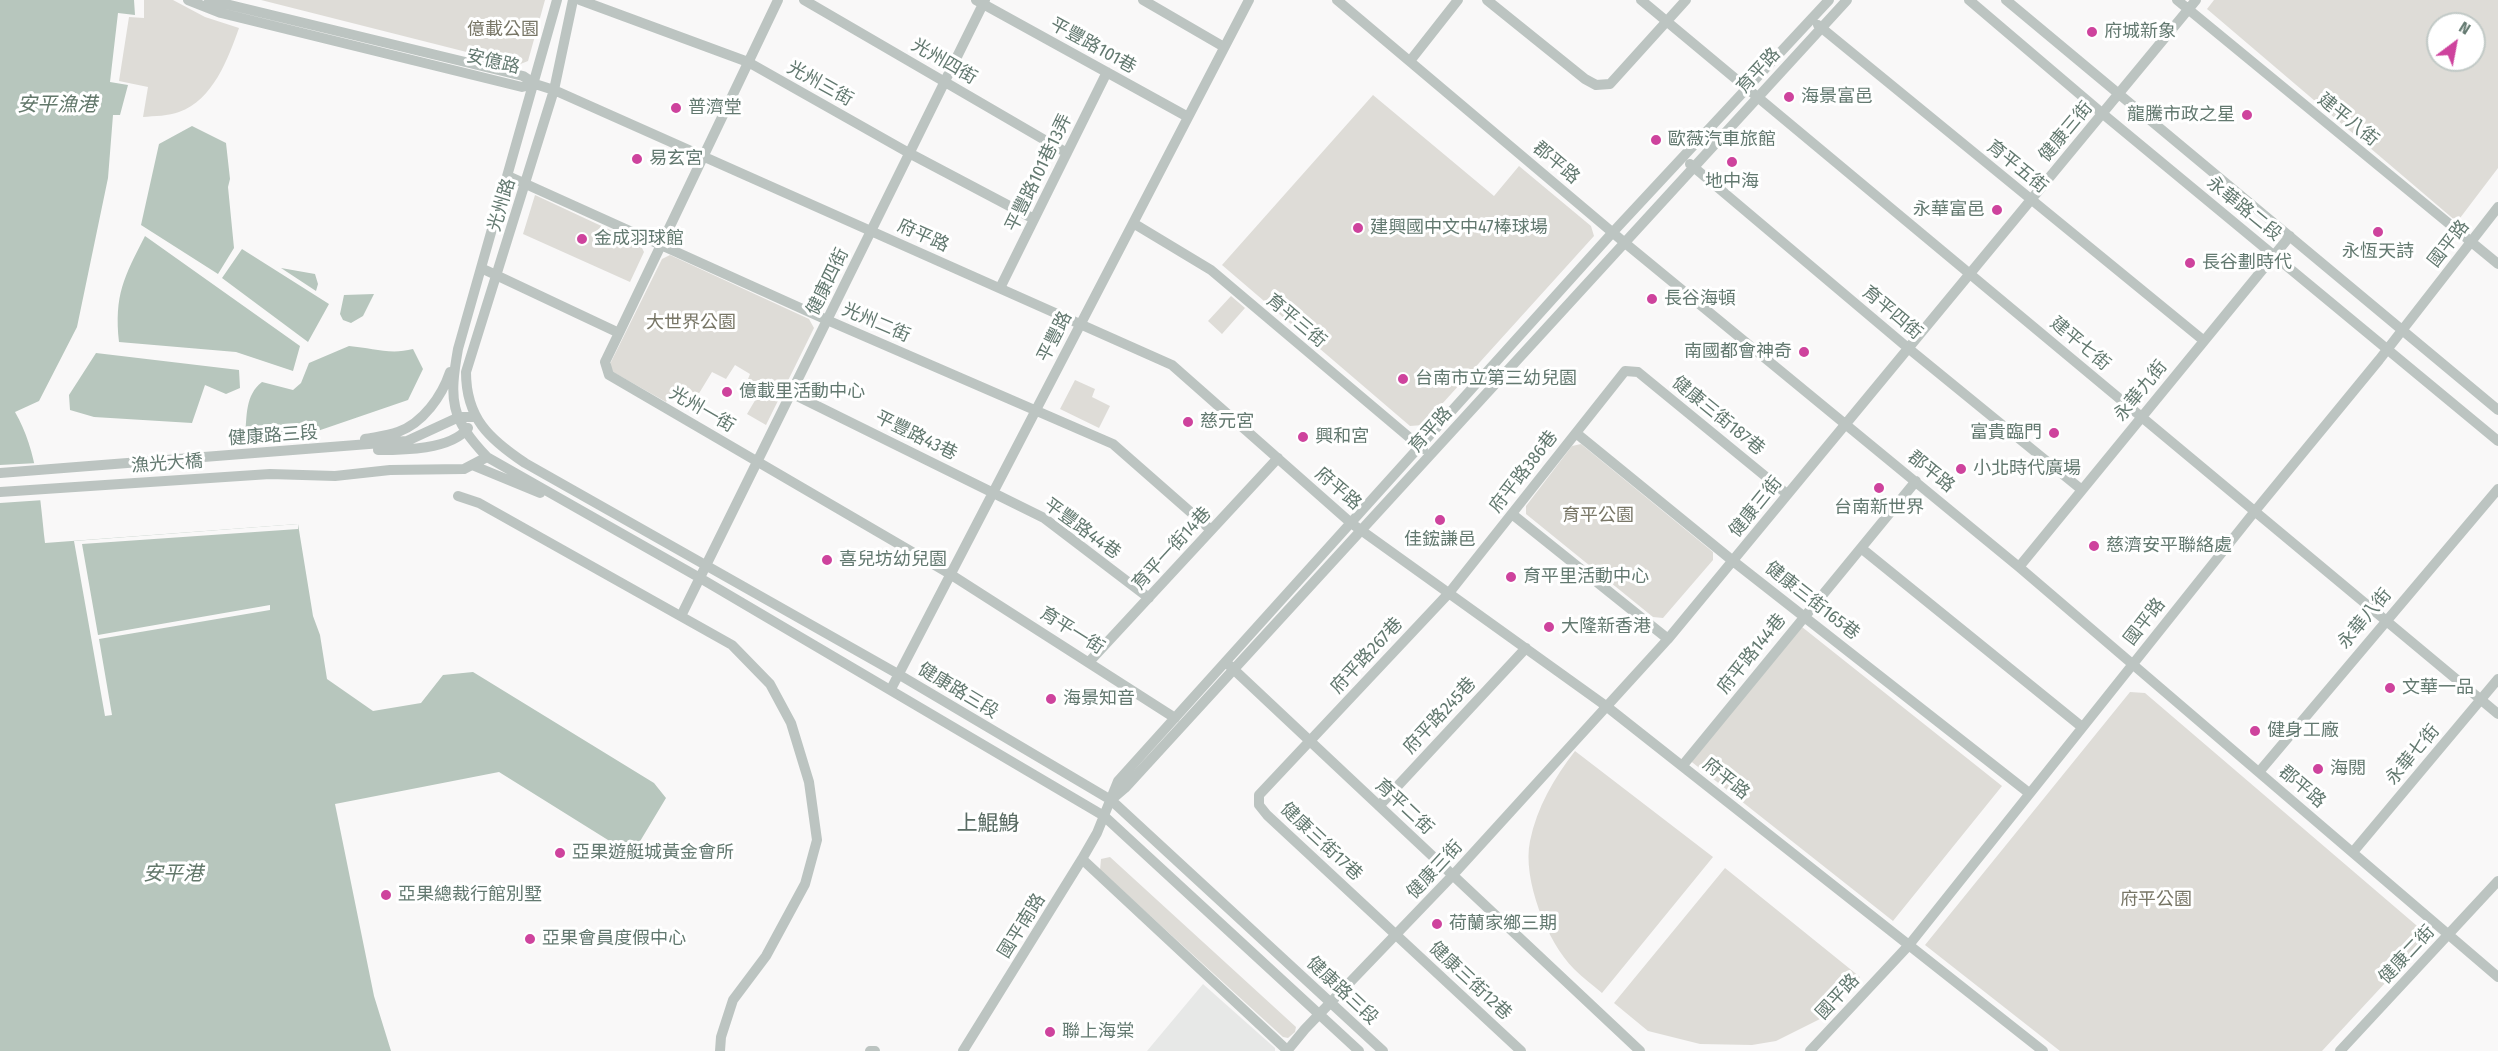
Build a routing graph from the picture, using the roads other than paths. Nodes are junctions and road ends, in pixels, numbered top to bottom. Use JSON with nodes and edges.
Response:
{"nodes":[{"id":1,"x":188,"y":0,"type":"edge"},
{"id":2,"x":209,"y":0,"type":"edge"},
{"id":3,"x":557,"y":0,"type":"edge"},
{"id":4,"x":573,"y":0,"type":"edge"},
{"id":5,"x":580,"y":0,"type":"edge"},
{"id":6,"x":778,"y":0,"type":"edge"},
{"id":7,"x":804,"y":0,"type":"edge"},
{"id":8,"x":1143,"y":0,"type":"edge"},
{"id":9,"x":1249,"y":0,"type":"edge"},
{"id":10,"x":1336,"y":0,"type":"edge"},
{"id":11,"x":1458,"y":0,"type":"edge"},
{"id":12,"x":1486,"y":0,"type":"edge"},
{"id":13,"x":1641,"y":0,"type":"edge"},
{"id":14,"x":1686,"y":0,"type":"edge"},
{"id":15,"x":1829,"y":0,"type":"edge"},
{"id":16,"x":1847,"y":0,"type":"edge"},
{"id":17,"x":1969,"y":0,"type":"edge"},
{"id":18,"x":2006,"y":0,"type":"edge"},
{"id":19,"x":2177,"y":0,"type":"edge"},
{"id":20,"x":2196,"y":0,"type":"edge"},
{"id":21,"x":981,"y":1,"type":"edge"},
{"id":22,"x":2188,"y":10,"type":"junction"},
{"id":23,"x":1812,"y":18,"type":"junction"},
{"id":24,"x":1667,"y":21,"type":"junction"},
{"id":25,"x":1822,"y":28,"type":"junction"},
{"id":26,"x":1224,"y":46,"type":"junction"},
{"id":27,"x":748,"y":62,"type":"junction"},
{"id":28,"x":1410,"y":62,"type":"junction"},
{"id":29,"x":1107,"y":72,"type":"junction"},
{"id":30,"x":944,"y":82,"type":"junction"},
{"id":31,"x":534,"y":84,"type":"junction"},
{"id":32,"x":1747,"y":88,"type":"junction"},
{"id":33,"x":554,"y":90,"type":"junction"},
{"id":34,"x":2119,"y":94,"type":"junction"},
{"id":35,"x":1758,"y":97,"type":"junction"},
{"id":36,"x":2103,"y":114,"type":"junction"},
{"id":37,"x":1188,"y":117,"type":"junction"},
{"id":38,"x":909,"y":153,"type":"junction"},
{"id":39,"x":1067,"y":153,"type":"junction"},
{"id":40,"x":702,"y":156,"type":"junction"},
{"id":41,"x":1682,"y":158,"type":"junction"},
{"id":42,"x":1694,"y":167,"type":"junction"},
{"id":43,"x":508,"y":176,"type":"junction"},
{"id":44,"x":526,"y":183,"type":"junction"},
{"id":45,"x":2030,"y":199,"type":"junction"},
{"id":46,"x":2498,"y":207,"type":"edge"},
{"id":47,"x":1034,"y":219,"type":"junction"},
{"id":48,"x":1133,"y":223,"type":"junction"},
{"id":49,"x":871,"y":231,"type":"junction"},
{"id":50,"x":1613,"y":232,"type":"junction"},
{"id":51,"x":2290,"y":236,"type":"junction"},
{"id":52,"x":1625,"y":243,"type":"junction"},
{"id":53,"x":2472,"y":243,"type":"junction"},
{"id":54,"x":659,"y":245,"type":"junction"},
{"id":55,"x":2274,"y":255,"type":"junction"},
{"id":56,"x":2498,"y":264,"type":"edge"},
{"id":57,"x":481,"y":268,"type":"junction"},
{"id":58,"x":1969,"y":273,"type":"junction"},
{"id":59,"x":498,"y":274,"type":"junction"},
{"id":60,"x":1000,"y":288,"type":"junction"},
{"id":61,"x":827,"y":320,"type":"junction"},
{"id":62,"x":1080,"y":324,"type":"junction"},
{"id":63,"x":2402,"y":330,"type":"junction"},
{"id":64,"x":619,"y":333,"type":"junction"},
{"id":65,"x":2203,"y":340,"type":"junction"},
{"id":66,"x":1908,"y":348,"type":"junction"},
{"id":67,"x":2388,"y":348,"type":"junction"},
{"id":68,"x":458,"y":349,"type":"junction"},
{"id":69,"x":1625,"y":371,"type":"joint"},
{"id":70,"x":791,"y":393,"type":"junction"},
{"id":71,"x":1036,"y":410,"type":"junction"},
{"id":72,"x":2498,"y":411,"type":"edge"},
{"id":73,"x":459,"y":417,"type":"junction"},
{"id":74,"x":476,"y":417,"type":"junction"},
{"id":75,"x":2142,"y":417,"type":"junction"},
{"id":76,"x":1845,"y":424,"type":"junction"},
{"id":77,"x":465,"y":431,"type":"junction"},
{"id":78,"x":1576,"y":433,"type":"junction"},
{"id":79,"x":2498,"y":441,"type":"edge"},
{"id":80,"x":1419,"y":447,"type":"junction"},
{"id":81,"x":330,"y":448,"type":"junction"},
{"id":82,"x":1430,"y":455,"type":"junction"},
{"id":83,"x":218,"y":457,"type":"joint"},
{"id":84,"x":488,"y":457,"type":"junction"},
{"id":85,"x":1278,"y":458,"type":"junction"},
{"id":86,"x":758,"y":462,"type":"junction"},
{"id":87,"x":472,"y":465,"type":"junction"},
{"id":88,"x":0,"y":473,"type":"edge"},
{"id":89,"x":1916,"y":481,"type":"junction"},
{"id":90,"x":2498,"y":489,"type":"edge"},
{"id":91,"x":2082,"y":490,"type":"junction"},
{"id":92,"x":0,"y":492,"type":"edge"},
{"id":93,"x":993,"y":492,"type":"junction"},
{"id":94,"x":1787,"y":494,"type":"junction"},
{"id":95,"x":458,"y":496,"type":"dead end"},
{"id":96,"x":571,"y":505,"type":"junction"},
{"id":97,"x":2254,"y":511,"type":"junction"},
{"id":98,"x":1512,"y":514,"type":"junction"},
{"id":99,"x":1351,"y":523,"type":"junction"},
{"id":100,"x":1211,"y":530,"type":"junction"},
{"id":101,"x":1362,"y":530,"type":"junction"},
{"id":102,"x":1860,"y":548,"type":"junction"},
{"id":103,"x":1733,"y":561,"type":"junction"},
{"id":104,"x":707,"y":565,"type":"junction"},
{"id":105,"x":2019,"y":567,"type":"junction"},
{"id":106,"x":950,"y":574,"type":"junction"},
{"id":107,"x":700,"y":578,"type":"junction"},
{"id":108,"x":1449,"y":592,"type":"junction"},
{"id":109,"x":1149,"y":598,"type":"junction"},
{"id":110,"x":681,"y":616,"type":"junction"},
{"id":111,"x":1805,"y":616,"type":"junction"},
{"id":112,"x":2385,"y":621,"type":"junction"},
{"id":113,"x":1668,"y":639,"type":"junction"},
{"id":114,"x":1526,"y":648,"type":"junction"},
{"id":115,"x":1089,"y":662,"type":"junction"},
{"id":116,"x":2133,"y":664,"type":"junction"},
{"id":117,"x":1229,"y":666,"type":"junction"},
{"id":118,"x":898,"y":674,"type":"junction"},
{"id":119,"x":2498,"y":679,"type":"edge"},
{"id":120,"x":891,"y":689,"type":"junction"},
{"id":121,"x":2481,"y":700,"type":"junction"},
{"id":122,"x":1606,"y":706,"type":"junction"},
{"id":123,"x":2498,"y":714,"type":"edge"},
{"id":124,"x":1174,"y":718,"type":"junction"},
{"id":125,"x":2082,"y":727,"type":"junction"},
{"id":126,"x":1310,"y":741,"type":"junction"},
{"id":127,"x":1683,"y":765,"type":"junction"},
{"id":128,"x":2259,"y":772,"type":"junction"},
{"id":129,"x":2029,"y":793,"type":"junction"},
{"id":130,"x":1111,"y":800,"type":"junction"},
{"id":131,"x":1379,"y":806,"type":"junction"},
{"id":132,"x":1104,"y":816,"type":"junction"},
{"id":133,"x":2353,"y":852,"type":"junction"},
{"id":134,"x":1082,"y":860,"type":"junction"},
{"id":135,"x":1453,"y":875,"type":"junction"},
{"id":136,"x":2498,"y":881,"type":"edge"},
{"id":137,"x":2448,"y":934,"type":"junction"},
{"id":138,"x":1396,"y":935,"type":"junction"},
{"id":139,"x":1909,"y":945,"type":"junction"},
{"id":140,"x":2498,"y":977,"type":"edge"},
{"id":141,"x":1330,"y":1003,"type":"junction"},
{"id":142,"x":1319,"y":1015,"type":"junction"},
{"id":143,"x":720,"y":1051,"type":"edge"},
{"id":144,"x":963,"y":1051,"type":"edge"},
{"id":145,"x":1287,"y":1051,"type":"edge"},
{"id":146,"x":1359,"y":1051,"type":"edge"},
{"id":147,"x":1383,"y":1051,"type":"edge"},
{"id":148,"x":1521,"y":1051,"type":"edge"},
{"id":149,"x":1640,"y":1051,"type":"edge"},
{"id":150,"x":1810,"y":1051,"type":"edge"},
{"id":151,"x":2043,"y":1051,"type":"edge"},
{"id":152,"x":2340,"y":1051,"type":"edge"}],
"edges":[{"from":1,"to":31,"type":"street","name":"安億路"},
{"from":2,"to":31,"type":"street","name":"安億路"},
{"from":3,"to":31,"type":"street","name":"光州路"},
{"from":4,"to":33,"type":"street","name":"光州路"},
{"from":5,"to":27,"type":"street","name":"光州三街"},
{"from":6,"to":27,"type":"street","name":"光州一街"},
{"from":7,"to":30,"type":"street","name":"光州四街"},
{"from":8,"to":26,"type":"street"},
{"from":9,"to":26,"type":"street","name":"平豐路"},
{"from":10,"to":28,"type":"street","name":"郡平路"},
{"from":11,"to":28,"type":"street"},
{"from":12,"to":24,"type":"street"},
{"from":13,"to":24,"type":"street","name":"建平七街"},
{"from":14,"to":24,"type":"street"},
{"from":15,"to":23,"type":"street","name":"育平路"},
{"from":16,"to":25,"type":"street","name":"育平路"},
{"from":17,"to":36,"type":"street","name":"永華路二段"},
{"from":18,"to":34,"type":"street","name":"永華路二段"},
{"from":19,"to":22,"type":"street","name":"建平八街"},
{"from":20,"to":22,"type":"street","name":"健康三街"},
{"from":21,"to":29,"type":"street","name":"平豐路101巷"},
{"from":21,"to":30,"type":"street","name":"健康四街"},
{"from":22,"to":34,"type":"street","name":"健康三街"},
{"from":22,"to":53,"type":"street","name":"建平八街"},
{"from":23,"to":25,"type":"street","name":"育平五街"},
{"from":23,"to":32,"type":"street","name":"育平路"},
{"from":24,"to":32,"type":"street","name":"建平七街"},
{"from":25,"to":35,"type":"street","name":"育平路"},
{"from":25,"to":45,"type":"street","name":"育平五街"},
{"from":26,"to":37,"type":"street","name":"平豐路"},
{"from":27,"to":38,"type":"street","name":"光州三街"},
{"from":27,"to":40,"type":"street","name":"光州一街"},
{"from":28,"to":50,"type":"street","name":"郡平路"},
{"from":29,"to":37,"type":"street","name":"平豐路101巷"},
{"from":29,"to":39,"type":"street","name":"平豐路101巷13弄"},
{"from":30,"to":38,"type":"street","name":"健康四街"},
{"from":30,"to":39,"type":"street","name":"光州四街"},
{"from":31,"to":33,"type":"street","name":"府平路"},
{"from":31,"to":43,"type":"street","name":"光州路"},
{"from":32,"to":35,"type":"street","name":"建平七街"},
{"from":32,"to":41,"type":"street","name":"育平路"},
{"from":33,"to":40,"type":"street","name":"府平路"},
{"from":33,"to":44,"type":"street","name":"光州路"},
{"from":34,"to":36,"type":"street","name":"健康三街"},
{"from":34,"to":51,"type":"street","name":"永華路二段"},
{"from":35,"to":42,"type":"street","name":"育平路"},
{"from":35,"to":58,"type":"street","name":"建平七街"},
{"from":36,"to":45,"type":"street","name":"健康三街"},
{"from":36,"to":55,"type":"street","name":"永華路二段"},
{"from":37,"to":48,"type":"street","name":"平豐路"},
{"from":38,"to":47,"type":"street","name":"光州三街"},
{"from":38,"to":49,"type":"street","name":"健康四街"},
{"from":39,"to":47,"type":"street","name":"平豐路101巷13弄"},
{"from":40,"to":49,"type":"street","name":"府平路"},
{"from":40,"to":54,"type":"street","name":"光州一街"},
{"from":41,"to":42,"type":"street","name":"育平四街"},
{"from":41,"to":50,"type":"street","name":"育平路"},
{"from":42,"to":52,"type":"street","name":"育平路"},
{"from":42,"to":66,"type":"street","name":"育平四街"},
{"from":43,"to":44,"type":"street","name":"光州二街"},
{"from":43,"to":57,"type":"street","name":"光州路"},
{"from":44,"to":54,"type":"street","name":"光州二街"},
{"from":44,"to":59,"type":"street","name":"光州路"},
{"from":45,"to":58,"type":"street","name":"健康三街"},
{"from":45,"to":65,"type":"street","name":"育平五街"},
{"from":46,"to":53,"type":"street","name":"國平路"},
{"from":47,"to":60,"type":"street","name":"平豐路101巷13弄"},
{"from":48,"to":62,"type":"street","name":"平豐路"},
{"from":48,"to":80,"type":"street","name":"育平三街"},
{"from":49,"to":60,"type":"street","name":"府平路"},
{"from":49,"to":61,"type":"street","name":"健康四街"},
{"from":50,"to":52,"type":"street","name":"郡平路"},
{"from":50,"to":80,"type":"street","name":"育平路"},
{"from":51,"to":55,"type":"street","name":"永華九街"},
{"from":51,"to":63,"type":"street","name":"永華路二段"},
{"from":52,"to":76,"type":"street","name":"郡平路"},
{"from":52,"to":82,"type":"street","name":"育平路"},
{"from":53,"to":56,"type":"street","name":"建平八街"},
{"from":53,"to":63,"type":"street","name":"國平路"},
{"from":54,"to":61,"type":"street","name":"光州二街"},
{"from":54,"to":64,"type":"street","name":"光州一街"},
{"from":55,"to":65,"type":"street","name":"永華九街"},
{"from":55,"to":67,"type":"street","name":"永華路二段"},
{"from":57,"to":59,"type":"street"},
{"from":57,"to":68,"type":"street","name":"光州路"},
{"from":58,"to":66,"type":"street","name":"健康三街"},
{"from":58,"to":75,"type":"street","name":"建平七街"},
{"from":59,"to":64,"type":"street"},
{"from":59,"to":74,"type":"street","name":"光州路"},
{"from":60,"to":62,"type":"street","name":"府平路"},
{"from":61,"to":70,"type":"street","name":"健康四街"},
{"from":61,"to":71,"type":"street","name":"光州二街"},
{"from":62,"to":71,"type":"street","name":"平豐路"},
{"from":62,"to":85,"type":"street","name":"府平路"},
{"from":63,"to":67,"type":"street","name":"國平路"},
{"from":63,"to":72,"type":"street","name":"永華路二段"},
{"from":64,"to":86,"type":"street","name":"光州一街"},
{"from":65,"to":75,"type":"street","name":"永華九街"},
{"from":66,"to":76,"type":"street","name":"健康三街"},
{"from":66,"to":91,"type":"street","name":"育平四街"},
{"from":67,"to":79,"type":"street","name":"永華路二段"},
{"from":67,"to":97,"type":"street","name":"國平路"},
{"from":68,"to":73,"type":"street","name":"光州路"},
{"from":68,"to":81,"type":"street"},
{"from":69,"to":78,"type":"street","name":"府平路386巷"},
{"from":69,"to":94,"type":"street","name":"健康三街187巷"},
{"from":70,"to":86,"type":"street","name":"健康四街"},
{"from":70,"to":93,"type":"street","name":"平豐路43巷"},
{"from":71,"to":93,"type":"street","name":"平豐路"},
{"from":71,"to":100,"type":"street","name":"光州二街"},
{"from":73,"to":74,"type":"street","name":"健康路三段"},
{"from":73,"to":77,"type":"street","name":"健康路三段"},
{"from":73,"to":81,"type":"street","name":"健康路三段"},
{"from":74,"to":77,"type":"street","name":"健康路三段"},
{"from":74,"to":104,"type":"street","name":"健康路三段"},
{"from":75,"to":91,"type":"street","name":"永華九街"},
{"from":75,"to":97,"type":"street","name":"建平七街"},
{"from":76,"to":89,"type":"street","name":"郡平路"},
{"from":76,"to":94,"type":"street","name":"健康三街"},
{"from":77,"to":81,"type":"street","name":"健康路三段"},
{"from":77,"to":84,"type":"street","name":"健康路三段"},
{"from":78,"to":98,"type":"street","name":"府平路386巷"},
{"from":78,"to":103,"type":"street","name":"健康三街165巷"},
{"from":80,"to":82,"type":"street","name":"育平三街"},
{"from":80,"to":99,"type":"street","name":"育平路"},
{"from":81,"to":83,"type":"street","name":"健康路三段"},
{"from":82,"to":101,"type":"street","name":"育平路"},
{"from":83,"to":88,"type":"street","name":"漁光大橋"},
{"from":84,"to":87,"type":"street","name":"漁光大橋"},
{"from":84,"to":96,"type":"street","name":"健康路三段"},
{"from":85,"to":99,"type":"street","name":"府平路"},
{"from":85,"to":100,"type":"street","name":"育平一街14巷"},
{"from":86,"to":104,"type":"street","name":"健康四街"},
{"from":86,"to":106,"type":"street","name":"光州一街"},
{"from":87,"to":92,"type":"street","name":"漁光大橋"},
{"from":87,"to":96,"type":"street"},
{"from":89,"to":102,"type":"street","name":"府平路144巷"},
{"from":89,"to":105,"type":"street","name":"郡平路"},
{"from":90,"to":112,"type":"street","name":"永華八街"},
{"from":91,"to":105,"type":"street","name":"永華九街"},
{"from":93,"to":106,"type":"street","name":"平豐路"},
{"from":93,"to":109,"type":"street","name":"平豐路44巷"},
{"from":94,"to":103,"type":"street","name":"健康三街"},
{"from":95,"to":110,"type":"street"},
{"from":96,"to":107,"type":"street","name":"健康路三段"},
{"from":97,"to":112,"type":"street","name":"建平七街"},
{"from":97,"to":116,"type":"street","name":"國平路"},
{"from":98,"to":108,"type":"street","name":"府平路386巷"},
{"from":98,"to":113,"type":"street"},
{"from":99,"to":101,"type":"street","name":"府平路"},
{"from":99,"to":117,"type":"street","name":"育平路"},
{"from":100,"to":109,"type":"street","name":"育平一街14巷"},
{"from":101,"to":108,"type":"street","name":"府平路"},
{"from":101,"to":117,"type":"street","name":"育平路"},
{"from":102,"to":111,"type":"street","name":"府平路144巷"},
{"from":102,"to":125,"type":"street"},
{"from":103,"to":111,"type":"street","name":"健康三街165巷"},
{"from":103,"to":113,"type":"street","name":"健康三街"},
{"from":104,"to":107,"type":"street","name":"健康四街"},
{"from":104,"to":118,"type":"street","name":"健康路三段"},
{"from":105,"to":116,"type":"street","name":"郡平路"},
{"from":106,"to":115,"type":"street","name":"育平一街"},
{"from":106,"to":118,"type":"street","name":"平豐路"},
{"from":107,"to":110,"type":"street","name":"健康四街"},
{"from":107,"to":120,"type":"street","name":"健康路三段"},
{"from":108,"to":114,"type":"street","name":"府平路"},
{"from":108,"to":126,"type":"street","name":"府平路267巷"},
{"from":109,"to":115,"type":"street","name":"育平一街14巷"},
{"from":110,"to":143,"type":"street"},
{"from":111,"to":127,"type":"street","name":"府平路144巷"},
{"from":111,"to":129,"type":"street","name":"健康三街165巷"},
{"from":112,"to":121,"type":"street","name":"建平七街"},
{"from":112,"to":128,"type":"street","name":"永華八街"},
{"from":113,"to":122,"type":"street","name":"健康三街"},
{"from":114,"to":122,"type":"street","name":"府平路"},
{"from":114,"to":131,"type":"street","name":"府平路245巷"},
{"from":115,"to":124,"type":"street","name":"育平一街"},
{"from":116,"to":125,"type":"street","name":"國平路"},
{"from":116,"to":128,"type":"street","name":"郡平路"},
{"from":117,"to":124,"type":"street","name":"育平路"},
{"from":117,"to":126,"type":"street","name":"育平二街"},
{"from":117,"to":130,"type":"street","name":"育平路"},
{"from":118,"to":120,"type":"street","name":"平豐路"},
{"from":118,"to":130,"type":"street","name":"健康路三段"},
{"from":119,"to":121,"type":"street","name":"永華七街"},
{"from":120,"to":132,"type":"street","name":"健康路三段"},
{"from":121,"to":123,"type":"street","name":"建平七街"},
{"from":121,"to":133,"type":"street","name":"永華七街"},
{"from":122,"to":127,"type":"street","name":"府平路"},
{"from":122,"to":135,"type":"street","name":"健康三街"},
{"from":124,"to":130,"type":"street","name":"育平路"},
{"from":125,"to":129,"type":"street","name":"國平路"},
{"from":126,"to":131,"type":"street","name":"育平二街"},
{"from":126,"to":138,"type":"street","name":"健康三街17巷"},
{"from":127,"to":139,"type":"street","name":"府平路"},
{"from":128,"to":133,"type":"street","name":"郡平路"},
{"from":129,"to":139,"type":"street","name":"國平路"},
{"from":130,"to":132,"type":"street","name":"育平路"},
{"from":130,"to":141,"type":"street","name":"健康路三段"},
{"from":131,"to":135,"type":"street","name":"育平二街"},
{"from":132,"to":134,"type":"street","name":"國平南路"},
{"from":132,"to":142,"type":"street","name":"健康路三段"},
{"from":133,"to":137,"type":"street","name":"郡平路"},
{"from":134,"to":144,"type":"street","name":"國平南路"},
{"from":134,"to":145,"type":"street"},
{"from":135,"to":138,"type":"street","name":"健康三街"},
{"from":135,"to":149,"type":"street","name":"育平二街"},
{"from":136,"to":137,"type":"street","name":"健康二街"},
{"from":137,"to":140,"type":"street","name":"郡平路"},
{"from":137,"to":152,"type":"street","name":"健康二街"},
{"from":138,"to":141,"type":"street","name":"健康三街"},
{"from":138,"to":148,"type":"street","name":"健康三街12巷"},
{"from":139,"to":150,"type":"street","name":"國平路"},
{"from":139,"to":151,"type":"street","name":"府平路"},
{"from":141,"to":142,"type":"street","name":"健康三街"},
{"from":141,"to":147,"type":"street","name":"健康路三段"},
{"from":142,"to":145,"type":"street","name":"健康三街"},
{"from":142,"to":146,"type":"street","name":"健康路三段"}]}
